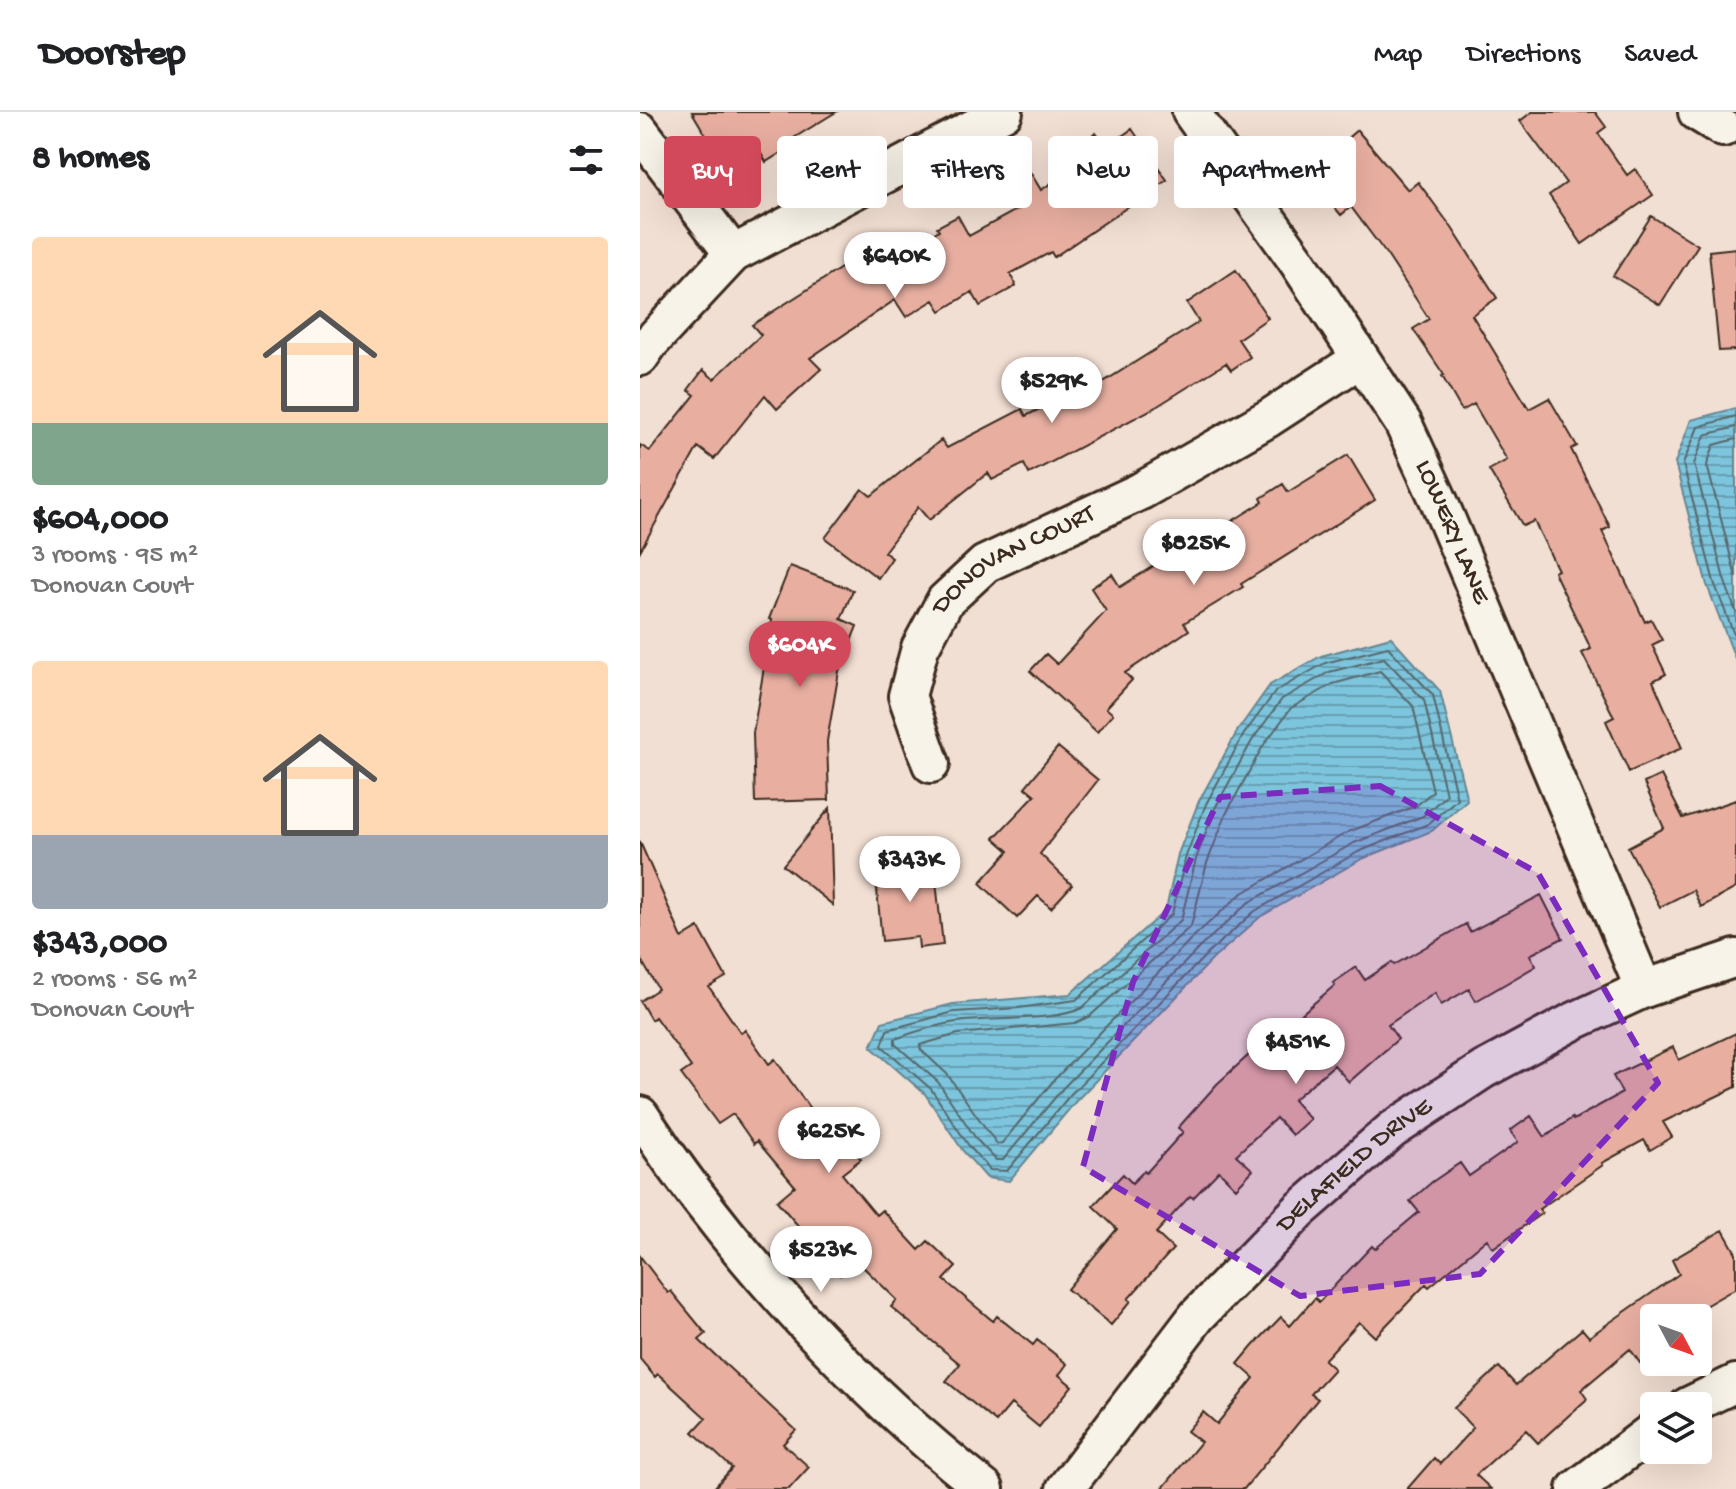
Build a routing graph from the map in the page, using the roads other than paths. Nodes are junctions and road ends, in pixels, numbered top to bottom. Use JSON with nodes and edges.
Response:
{"nodes":[{"id":1,"x":1004,"y":112,"type":"edge"},
{"id":2,"x":1191,"y":112,"type":"edge"},
{"id":3,"x":640,"y":131,"type":"edge"},
{"id":4,"x":733,"y":254,"type":"junction"},
{"id":5,"x":640,"y":357,"type":"edge"},
{"id":6,"x":1360,"y":359,"type":"junction"},
{"id":7,"x":931,"y":764,"type":"dead end"},
{"id":8,"x":1736,"y":958,"type":"edge"},
{"id":9,"x":1644,"y":989,"type":"junction"},
{"id":10,"x":640,"y":1115,"type":"edge"},
{"id":11,"x":1736,"y":1383,"type":"edge"},
{"id":12,"x":1712,"y":1394,"type":"edge"},
{"id":13,"x":1640,"y":1441,"type":"edge"},
{"id":14,"x":985,"y":1489,"type":"edge"},
{"id":15,"x":1065,"y":1489,"type":"edge"},
{"id":16,"x":1576,"y":1489,"type":"edge"}],
"edges":[{"from":1,"to":4,"type":"street"},
{"from":2,"to":6,"type":"street","name":"LOWERY LANE"},
{"from":3,"to":4,"type":"street"},
{"from":4,"to":5,"type":"street"},
{"from":6,"to":7,"type":"street","name":"DONOVAN COURT"},
{"from":6,"to":9,"type":"street","name":"LOWERY LANE"},
{"from":8,"to":9,"type":"street","name":"DELAFIELD DRIVE"},
{"from":9,"to":15,"type":"street","name":"DELAFIELD DRIVE"},
{"from":10,"to":14,"type":"street"},
{"from":11,"to":12,"type":"street"},
{"from":13,"to":16,"type":"street"}]}
